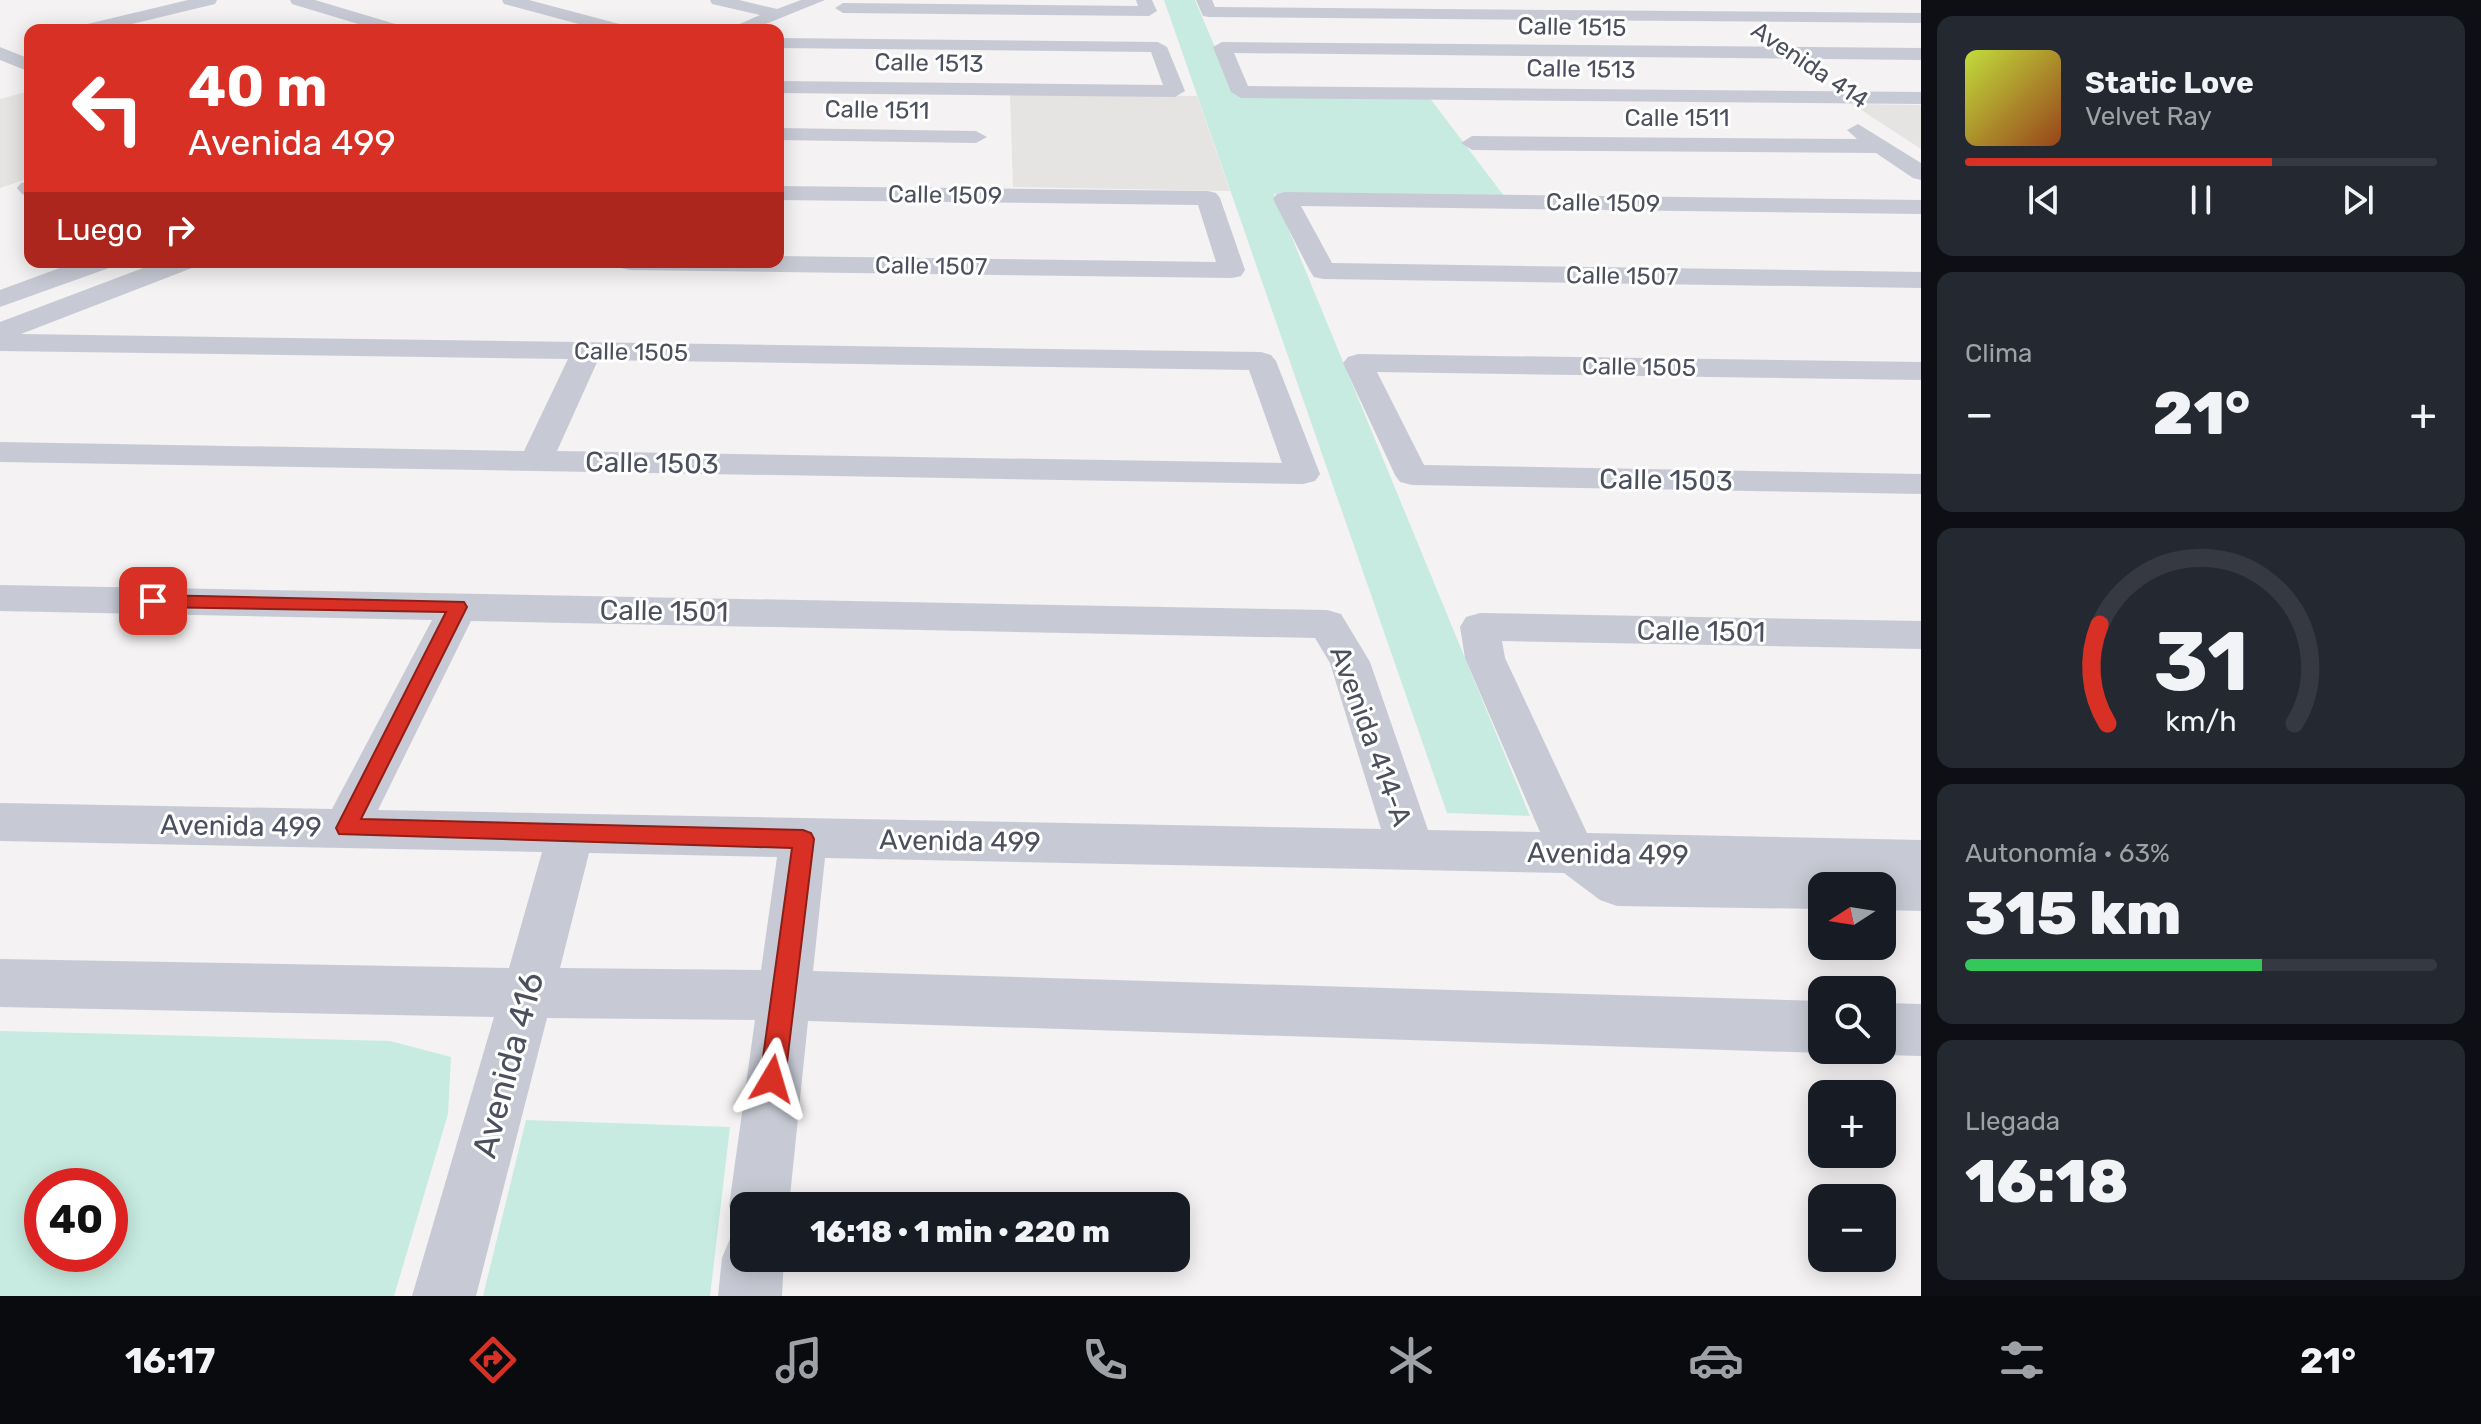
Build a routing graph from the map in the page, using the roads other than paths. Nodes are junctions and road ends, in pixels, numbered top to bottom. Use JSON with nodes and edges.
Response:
{"nodes":[{"id":1,"x":209,"y":0,"type":"edge"},
{"id":2,"x":298,"y":0,"type":"edge"},
{"id":3,"x":510,"y":0,"type":"edge"},
{"id":4,"x":718,"y":0,"type":"edge"},
{"id":5,"x":817,"y":0,"type":"edge"},
{"id":6,"x":863,"y":0,"type":"edge"},
{"id":7,"x":1669,"y":0,"type":"edge"},
{"id":8,"x":841,"y":3,"type":"edge"},
{"id":9,"x":1147,"y":6,"type":"edge"},
{"id":10,"x":1206,"y":6,"type":"edge"},
{"id":11,"x":110,"y":9,"type":"dead end"},
{"id":12,"x":1693,"y":16,"type":"junction"},
{"id":13,"x":135,"y":18,"type":"junction"},
{"id":14,"x":1921,"y":18,"type":"edge"},
{"id":15,"x":110,"y":24,"type":"edge"},
{"id":16,"x":152,"y":24,"type":"edge"},
{"id":17,"x":376,"y":24,"type":"edge"},
{"id":18,"x":599,"y":24,"type":"edge"},
{"id":19,"x":764,"y":24,"type":"edge"},
{"id":20,"x":784,"y":30,"type":"edge"},
{"id":21,"x":784,"y":43,"type":"edge"},
{"id":22,"x":24,"y":46,"type":"edge"},
{"id":23,"x":0,"y":52,"type":"edge"},
{"id":24,"x":1745,"y":52,"type":"junction"},
{"id":25,"x":1921,"y":54,"type":"edge"},
{"id":26,"x":24,"y":63,"type":"edge"},
{"id":27,"x":784,"y":87,"type":"edge"},
{"id":28,"x":977,"y":89,"type":"junction"},
{"id":29,"x":1241,"y":92,"type":"joint"},
{"id":30,"x":1434,"y":93,"type":"junction"},
{"id":31,"x":1810,"y":97,"type":"junction"},
{"id":32,"x":1921,"y":98,"type":"edge"},
{"id":33,"x":1463,"y":130,"type":"junction"},
{"id":34,"x":784,"y":135,"type":"edge"},
{"id":35,"x":1881,"y":146,"type":"junction"},
{"id":36,"x":975,"y":152,"type":"junction"},
{"id":37,"x":1921,"y":173,"type":"edge"},
{"id":38,"x":784,"y":193,"type":"edge"},
{"id":39,"x":973,"y":196,"type":"junction"},
{"id":40,"x":1520,"y":202,"type":"junction"},
{"id":41,"x":1921,"y":207,"type":"edge"},
{"id":42,"x":784,"y":264,"type":"edge"},
{"id":43,"x":85,"y":268,"type":"edge"},
{"id":44,"x":95,"y":268,"type":"edge"},
{"id":45,"x":147,"y":268,"type":"edge"},
{"id":46,"x":167,"y":268,"type":"edge"},
{"id":47,"x":1232,"y":270,"type":"joint"},
{"id":48,"x":1323,"y":271,"type":"joint"},
{"id":49,"x":1921,"y":280,"type":"edge"},
{"id":50,"x":0,"y":301,"type":"edge"},
{"id":51,"x":0,"y":324,"type":"edge"},
{"id":52,"x":0,"y":332,"type":"edge"},
{"id":53,"x":0,"y":342,"type":"edge"},
{"id":54,"x":587,"y":351,"type":"junction"},
{"id":55,"x":1921,"y":371,"type":"edge"},
{"id":56,"x":0,"y":452,"type":"edge"},
{"id":57,"x":536,"y":461,"type":"junction"},
{"id":58,"x":1303,"y":474,"type":"joint"},
{"id":59,"x":1412,"y":475,"type":"joint"},
{"id":60,"x":1921,"y":484,"type":"edge"},
{"id":61,"x":0,"y":598,"type":"edge"},
{"id":62,"x":458,"y":607,"type":"junction"},
{"id":63,"x":1327,"y":624,"type":"joint"},
{"id":64,"x":1921,"y":635,"type":"edge"},
{"id":65,"x":0,"y":822,"type":"edge"},
{"id":66,"x":346,"y":828,"type":"junction"},
{"id":67,"x":571,"y":834,"type":"junction"},
{"id":68,"x":803,"y":839,"type":"junction"},
{"id":69,"x":1411,"y":851,"type":"junction"},
{"id":70,"x":1573,"y":853,"type":"junction"},
{"id":71,"x":1921,"y":860,"type":"edge"},
{"id":72,"x":1808,"y":888,"type":"edge"},
{"id":73,"x":1896,"y":889,"type":"edge"},
{"id":74,"x":1921,"y":890,"type":"edge"},
{"id":75,"x":0,"y":983,"type":"edge"},
{"id":76,"x":527,"y":992,"type":"junction"},
{"id":77,"x":783,"y":994,"type":"junction"},
{"id":78,"x":1808,"y":1027,"type":"edge"},
{"id":79,"x":1896,"y":1029,"type":"edge"},
{"id":80,"x":1921,"y":1030,"type":"edge"},
{"id":81,"x":761,"y":1192,"type":"edge"},
{"id":82,"x":752,"y":1272,"type":"edge"},
{"id":83,"x":444,"y":1296,"type":"edge"},
{"id":84,"x":750,"y":1296,"type":"edge"}],
"edges":[{"from":1,"to":13,"type":"street"},
{"from":2,"to":17,"type":"street"},
{"from":3,"to":18,"type":"street"},
{"from":4,"to":19,"type":"street"},
{"from":5,"to":19,"type":"street"},
{"from":6,"to":8,"type":"street"},
{"from":7,"to":12,"type":"street","name":"Avenida 414"},
{"from":8,"to":9,"type":"street"},
{"from":8,"to":19,"type":"street"},
{"from":8,"to":20,"type":"street"},
{"from":10,"to":12,"type":"street"},
{"from":11,"to":13,"type":"street"},
{"from":12,"to":14,"type":"street"},
{"from":12,"to":24,"type":"street","name":"Avenida 414"},
{"from":13,"to":15,"type":"street"},
{"from":13,"to":16,"type":"street"},
{"from":21,"to":28,"type":"street","name":"Calle 1513"},
{"from":22,"to":23,"type":"street"},
{"from":23,"to":26,"type":"street"},
{"from":24,"to":25,"type":"street","name":"Calle 1515"},
{"from":24,"to":29,"type":"street","name":"Calle 1515"},
{"from":24,"to":31,"type":"street","name":"Avenida 414"},
{"from":27,"to":28,"type":"street","name":"Calle 1513"},
{"from":28,"to":36,"type":"street"},
{"from":29,"to":30,"type":"street","name":"Calle 1513"},
{"from":30,"to":31,"type":"street","name":"Calle 1513"},
{"from":30,"to":33,"type":"street"},
{"from":31,"to":32,"type":"street","name":"Calle 1513"},
{"from":31,"to":35,"type":"street","name":"Avenida 414"},
{"from":33,"to":35,"type":"street","name":"Calle 1511"},
{"from":33,"to":40,"type":"street"},
{"from":34,"to":36,"type":"street","name":"Calle 1511"},
{"from":35,"to":37,"type":"street","name":"Avenida 414"},
{"from":36,"to":39,"type":"street"},
{"from":38,"to":39,"type":"street","name":"Calle 1509"},
{"from":39,"to":47,"type":"street","name":"Calle 1509"},
{"from":40,"to":41,"type":"street","name":"Calle 1509"},
{"from":40,"to":48,"type":"street","name":"Calle 1509"},
{"from":42,"to":47,"type":"street","name":"Calle 1507"},
{"from":43,"to":50,"type":"street"},
{"from":44,"to":50,"type":"street"},
{"from":45,"to":51,"type":"street"},
{"from":46,"to":52,"type":"street"},
{"from":48,"to":49,"type":"street","name":"Calle 1507"},
{"from":53,"to":54,"type":"street","name":"Calle 1505"},
{"from":54,"to":57,"type":"street"},
{"from":54,"to":58,"type":"street","name":"Calle 1505"},
{"from":55,"to":59,"type":"street","name":"Calle 1505"},
{"from":56,"to":57,"type":"street","name":"Calle 1503"},
{"from":57,"to":58,"type":"street","name":"Calle 1503"},
{"from":59,"to":60,"type":"street","name":"Calle 1503"},
{"from":61,"to":62,"type":"street","name":"Calle 1501"},
{"from":62,"to":63,"type":"street","name":"Calle 1501"},
{"from":62,"to":66,"type":"street"},
{"from":63,"to":69,"type":"street","name":"Avenida 414-A"},
{"from":64,"to":70,"type":"street","name":"Calle 1501"},
{"from":65,"to":66,"type":"street","name":"Avenida 499"},
{"from":66,"to":67,"type":"street","name":"Avenida 499"},
{"from":67,"to":68,"type":"street","name":"Avenida 499"},
{"from":67,"to":76,"type":"street","name":"Avenida 416"},
{"from":68,"to":69,"type":"street","name":"Avenida 499"},
{"from":68,"to":77,"type":"street"},
{"from":69,"to":70,"type":"street","name":"Avenida 499"},
{"from":70,"to":71,"type":"street","name":"Avenida 499"},
{"from":70,"to":72,"type":"street"},
{"from":73,"to":74,"type":"street"},
{"from":75,"to":76,"type":"street"},
{"from":76,"to":77,"type":"street"},
{"from":76,"to":83,"type":"street","name":"Avenida 416"},
{"from":77,"to":78,"type":"street"},
{"from":77,"to":81,"type":"street"},
{"from":79,"to":80,"type":"street"},
{"from":82,"to":84,"type":"street"}]}
